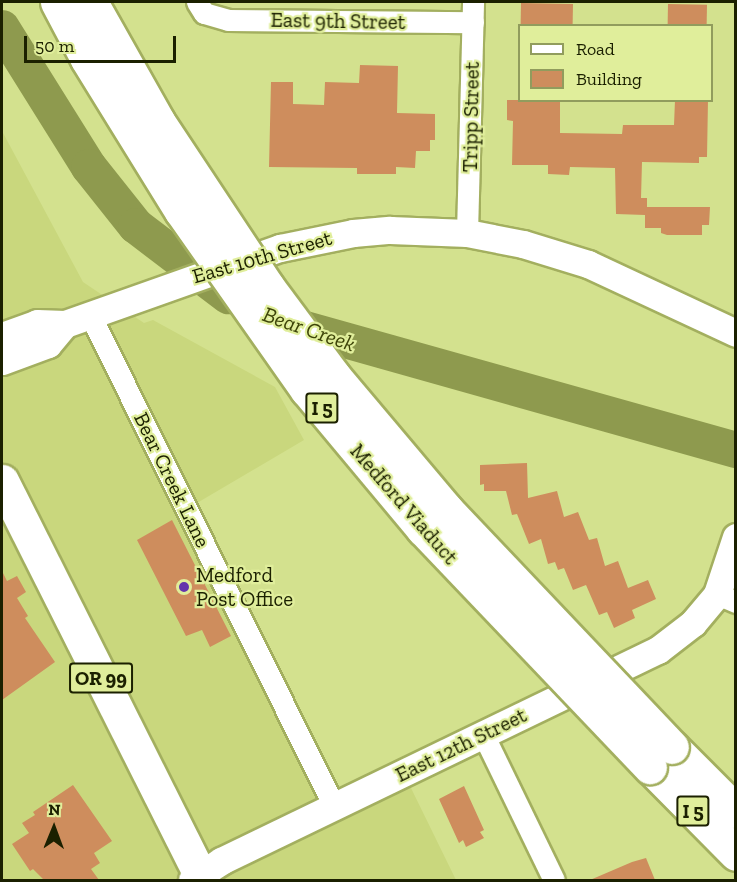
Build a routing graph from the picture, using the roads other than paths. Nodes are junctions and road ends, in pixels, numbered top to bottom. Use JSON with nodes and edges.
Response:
{"nodes":[{"id":1,"x":57,"y":2,"type":"edge"},
{"id":2,"x":91,"y":2,"type":"edge"},
{"id":3,"x":200,"y":7,"type":"edge"},
{"id":4,"x":473,"y":12,"type":"edge"},
{"id":5,"x":467,"y":233,"type":"junction"},
{"id":6,"x":78,"y":320,"type":"junction"},
{"id":7,"x":735,"y":333,"type":"edge"},
{"id":8,"x":2,"y":336,"type":"edge"},
{"id":9,"x":2,"y":361,"type":"edge"},
{"id":10,"x":2,"y":481,"type":"edge"},
{"id":11,"x":735,"y":537,"type":"edge"},
{"id":12,"x":726,"y":598,"type":"edge"},
{"id":13,"x":483,"y":734,"type":"junction"},
{"id":14,"x":661,"y":757,"type":"junction"},
{"id":15,"x":334,"y":806,"type":"junction"},
{"id":16,"x":735,"y":811,"type":"edge"},
{"id":17,"x":735,"y":854,"type":"edge"},
{"id":18,"x":198,"y":879,"type":"edge"},
{"id":19,"x":554,"y":880,"type":"edge"}],
"edges":[{"from":1,"to":14,"type":"main road","name":"Medford Viaduct","number":"I 5","bridge":true},
{"from":2,"to":14,"type":"main road","name":"Medford Viaduct","number":"I 5","bridge":true},
{"from":3,"to":4,"type":"street","name":"East 9th Street"},
{"from":4,"to":5,"type":"street","name":"Tripp Street"},
{"from":5,"to":6,"type":"street","name":"East 10th Street","bridge":true},
{"from":5,"to":7,"type":"street","name":"East 10th Street"},
{"from":6,"to":8,"type":"street","name":"East 10th Street"},
{"from":6,"to":9,"type":"street","name":"East 10th Street"},
{"from":6,"to":15,"type":"street","name":"Bear Creek Lane"},
{"from":10,"to":18,"type":"main road","number":"OR 99"},
{"from":11,"to":12,"type":"street","name":"East 12th Street"},
{"from":12,"to":13,"type":"street","name":"East 12th Street"},
{"from":13,"to":15,"type":"street","name":"East 12th Street"},
{"from":13,"to":19,"type":"street"},
{"from":14,"to":16,"type":"main road","number":"I 5"},
{"from":14,"to":17,"type":"main road","number":"I 5"},
{"from":15,"to":18,"type":"street","name":"East 12th Street"}]}
